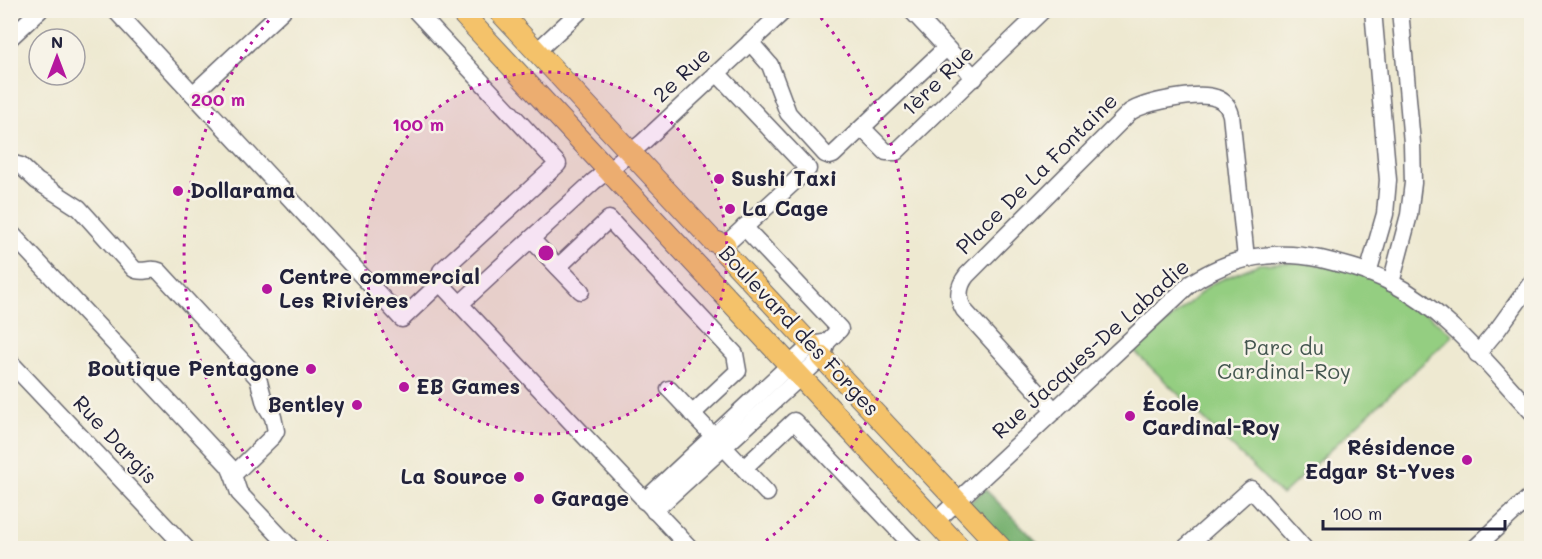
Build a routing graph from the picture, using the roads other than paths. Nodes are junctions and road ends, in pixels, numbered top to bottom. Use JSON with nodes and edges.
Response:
{"nodes":[{"id":1,"x":40,"y":10,"type":"edge"},
{"id":2,"x":115,"y":10,"type":"edge"},
{"id":3,"x":283,"y":10,"type":"edge"},
{"id":4,"x":415,"y":10,"type":"edge"},
{"id":5,"x":459,"y":10,"type":"edge"},
{"id":6,"x":498,"y":10,"type":"edge"},
{"id":7,"x":581,"y":10,"type":"edge"},
{"id":8,"x":785,"y":10,"type":"edge"},
{"id":9,"x":911,"y":10,"type":"edge"},
{"id":10,"x":1043,"y":10,"type":"edge"},
{"id":11,"x":1373,"y":10,"type":"edge"},
{"id":12,"x":1400,"y":10,"type":"edge"},
{"id":13,"x":10,"y":38,"type":"edge"},
{"id":14,"x":750,"y":42,"type":"junction"},
{"id":15,"x":946,"y":48,"type":"junction"},
{"id":16,"x":536,"y":52,"type":"junction"},
{"id":17,"x":1405,"y":68,"type":"junction"},
{"id":18,"x":1379,"y":69,"type":"junction"},
{"id":19,"x":717,"y":73,"type":"junction"},
{"id":20,"x":975,"y":78,"type":"junction"},
{"id":21,"x":193,"y":94,"type":"junction"},
{"id":22,"x":862,"y":128,"type":"junction"},
{"id":23,"x":630,"y":152,"type":"junction"},
{"id":24,"x":10,"y":163,"type":"edge"},
{"id":25,"x":608,"y":170,"type":"junction"},
{"id":26,"x":744,"y":227,"type":"junction"},
{"id":27,"x":10,"y":232,"type":"edge"},
{"id":28,"x":531,"y":239,"type":"junction"},
{"id":29,"x":725,"y":245,"type":"junction"},
{"id":30,"x":1246,"y":258,"type":"junction"},
{"id":31,"x":558,"y":267,"type":"junction"},
{"id":32,"x":1368,"y":273,"type":"junction"},
{"id":33,"x":1532,"y":282,"type":"edge"},
{"id":34,"x":440,"y":283,"type":"junction"},
{"id":35,"x":1391,"y":283,"type":"junction"},
{"id":36,"x":580,"y":291,"type":"dead end"},
{"id":37,"x":460,"y":304,"type":"junction"},
{"id":38,"x":820,"y":348,"type":"junction"},
{"id":39,"x":1477,"y":354,"type":"junction"},
{"id":40,"x":10,"y":362,"type":"edge"},
{"id":41,"x":795,"y":371,"type":"junction"},
{"id":42,"x":669,"y":389,"type":"dead end"},
{"id":43,"x":1055,"y":411,"type":"junction"},
{"id":44,"x":1532,"y":412,"type":"edge"},
{"id":45,"x":692,"y":414,"type":"junction"},
{"id":46,"x":719,"y":442,"type":"junction"},
{"id":47,"x":744,"y":468,"type":"junction"},
{"id":48,"x":233,"y":475,"type":"junction"},
{"id":49,"x":767,"y":493,"type":"dead end"},
{"id":50,"x":1532,"y":495,"type":"edge"},
{"id":51,"x":957,"y":502,"type":"junction"},
{"id":52,"x":649,"y":506,"type":"junction"},
{"id":53,"x":935,"y":522,"type":"junction"},
{"id":54,"x":186,"y":549,"type":"edge"},
{"id":55,"x":291,"y":549,"type":"edge"},
{"id":56,"x":690,"y":549,"type":"edge"},
{"id":57,"x":915,"y":549,"type":"edge"},
{"id":58,"x":960,"y":549,"type":"edge"},
{"id":59,"x":1001,"y":549,"type":"edge"},
{"id":60,"x":1185,"y":549,"type":"edge"},
{"id":61,"x":1304,"y":549,"type":"edge"},
{"id":62,"x":1475,"y":549,"type":"edge"}],
"edges":[{"from":1,"to":13,"type":"street"},
{"from":2,"to":21,"type":"street"},
{"from":3,"to":21,"type":"street"},
{"from":4,"to":34,"type":"street"},
{"from":5,"to":25,"type":"main road","name":"Boulevard des Forges"},
{"from":6,"to":16,"type":"main road","name":"Boulevard des Forges"},
{"from":7,"to":16,"type":"street"},
{"from":8,"to":14,"type":"street","name":"2e Rue"},
{"from":9,"to":15,"type":"street"},
{"from":10,"to":20,"type":"street","name":"1ère Rue"},
{"from":11,"to":18,"type":"street"},
{"from":12,"to":17,"type":"street"},
{"from":14,"to":19,"type":"street","name":"2e Rue"},
{"from":14,"to":22,"type":"street","name":"1ère Rue"},
{"from":15,"to":20,"type":"street"},
{"from":15,"to":22,"type":"street","name":"1ère Rue"},
{"from":16,"to":23,"type":"main road","name":"Boulevard des Forges"},
{"from":17,"to":18,"type":"street"},
{"from":17,"to":35,"type":"street"},
{"from":18,"to":32,"type":"street"},
{"from":19,"to":23,"type":"street","name":"2e Rue"},
{"from":19,"to":26,"type":"street"},
{"from":20,"to":22,"type":"street","name":"1ère Rue"},
{"from":21,"to":34,"type":"street"},
{"from":23,"to":25,"type":"street","name":"2e Rue"},
{"from":23,"to":29,"type":"main road","name":"Boulevard des Forges"},
{"from":24,"to":48,"type":"street"},
{"from":25,"to":28,"type":"street","name":"2e Rue"},
{"from":25,"to":41,"type":"main road","name":"Boulevard des Forges"},
{"from":26,"to":29,"type":"street"},
{"from":26,"to":38,"type":"street"},
{"from":27,"to":48,"type":"street"},
{"from":28,"to":31,"type":"street"},
{"from":28,"to":37,"type":"street","name":"2e Rue"},
{"from":29,"to":38,"type":"main road","name":"Boulevard des Forges"},
{"from":30,"to":32,"type":"street","name":"Rue Jacques-De Labadie"},
{"from":30,"to":43,"type":"street","name":"Rue Jacques-De Labadie"},
{"from":30,"to":43,"type":"street","name":"Place De La Fontaine"},
{"from":31,"to":36,"type":"street"},
{"from":31,"to":45,"type":"street"},
{"from":32,"to":35,"type":"street","name":"Rue Jacques-De Labadie"},
{"from":33,"to":39,"type":"street"},
{"from":34,"to":37,"type":"street"},
{"from":35,"to":39,"type":"street","name":"Rue Jacques-De Labadie"},
{"from":37,"to":52,"type":"street"},
{"from":38,"to":41,"type":"street"},
{"from":38,"to":51,"type":"main road","name":"Boulevard des Forges"},
{"from":39,"to":44,"type":"street","name":"Rue Jacques-De Labadie"},
{"from":40,"to":54,"type":"street","name":"Rue Dargis"},
{"from":41,"to":46,"type":"street"},
{"from":41,"to":53,"type":"main road","name":"Boulevard des Forges"},
{"from":42,"to":45,"type":"street"},
{"from":43,"to":51,"type":"street","name":"Rue Jacques-De Labadie"},
{"from":45,"to":46,"type":"street"},
{"from":46,"to":47,"type":"street"},
{"from":46,"to":52,"type":"street"},
{"from":47,"to":49,"type":"street"},
{"from":47,"to":57,"type":"street"},
{"from":48,"to":55,"type":"street"},
{"from":50,"to":62,"type":"street"},
{"from":51,"to":53,"type":"street","name":"Rue Jacques-De Labadie"},
{"from":51,"to":59,"type":"main road","name":"Boulevard des Forges"},
{"from":52,"to":56,"type":"street"},
{"from":53,"to":58,"type":"main road","name":"Boulevard des Forges"},
{"from":60,"to":61,"type":"street"}]}
